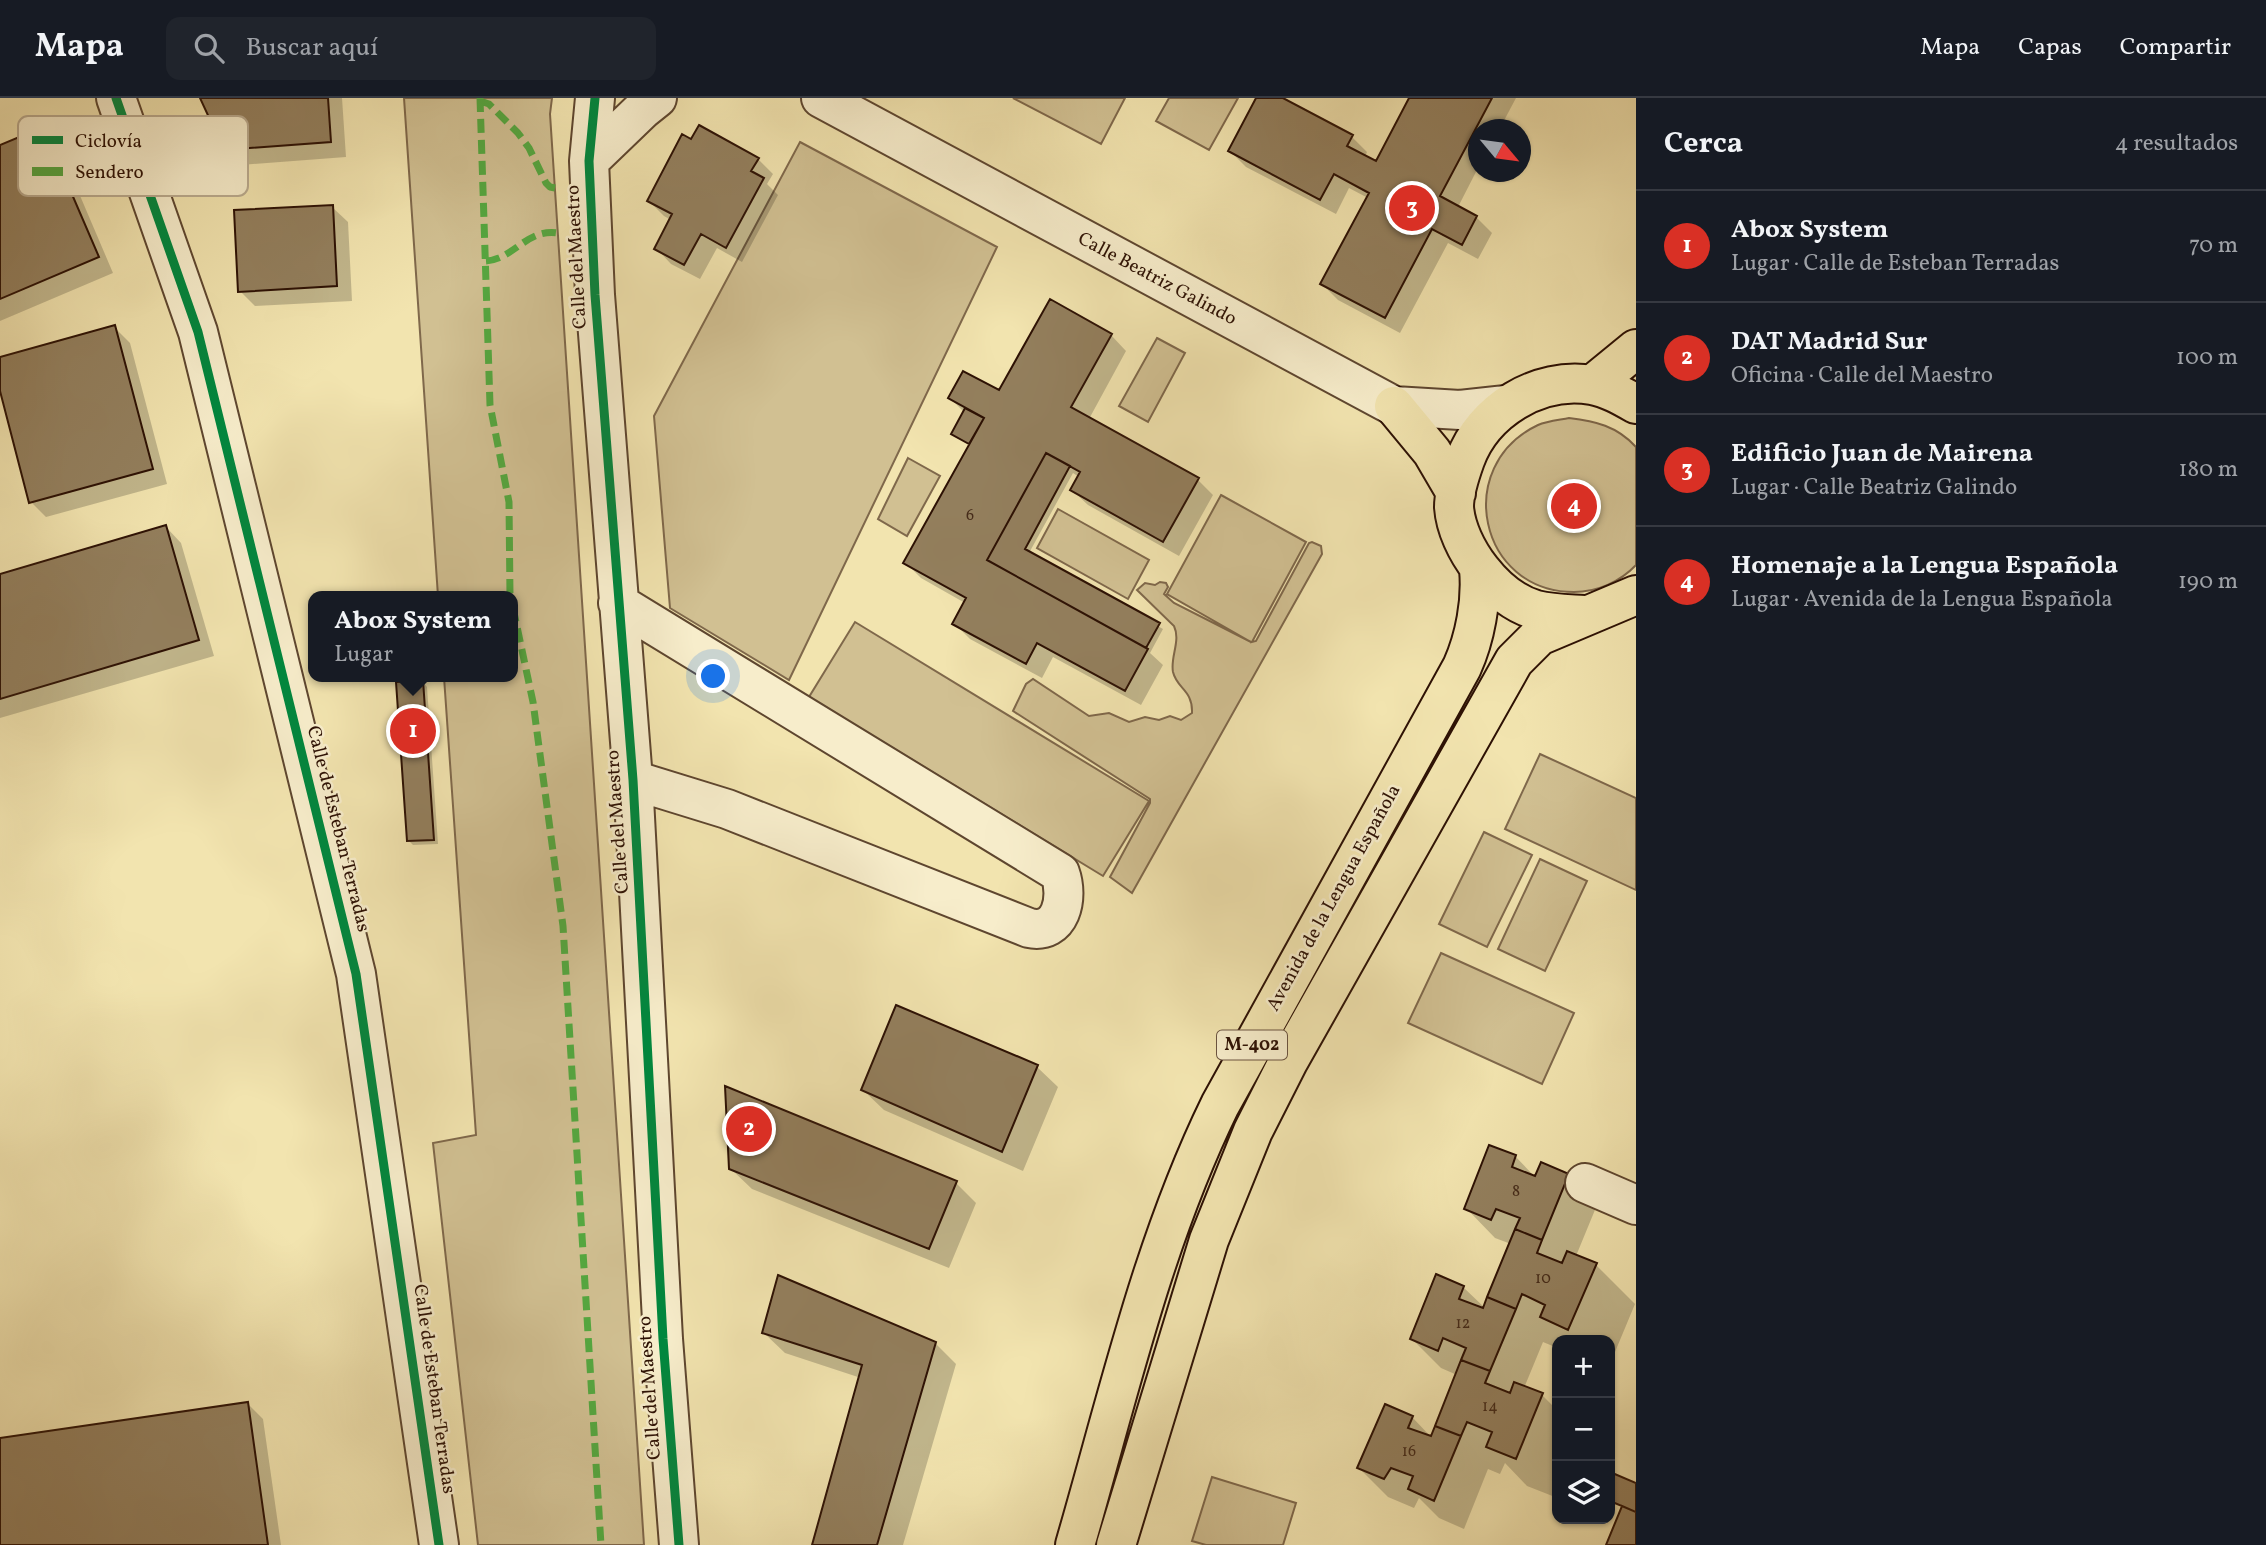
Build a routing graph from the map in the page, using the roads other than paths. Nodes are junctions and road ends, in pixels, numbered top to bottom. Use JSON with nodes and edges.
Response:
{"nodes":[{"id":1,"x":116,"y":98,"type":"edge"},
{"id":2,"x":595,"y":98,"type":"edge"},
{"id":3,"x":657,"y":98,"type":"edge"},
{"id":4,"x":821,"y":98,"type":"edge"},
{"id":5,"x":122,"y":116,"type":"edge"},
{"id":6,"x":589,"y":161,"type":"junction"},
{"id":7,"x":150,"y":196,"type":"edge"},
{"id":8,"x":1636,"y":349,"type":"edge"},
{"id":9,"x":1592,"y":385,"type":"junction"},
{"id":10,"x":1636,"y":404,"type":"edge"},
{"id":11,"x":1506,"y":405,"type":"junction"},
{"id":12,"x":1394,"y":406,"type":"junction"},
{"id":13,"x":1459,"y":481,"type":"junction"},
{"id":14,"x":1471,"y":554,"type":"junction"},
{"id":15,"x":1636,"y":595,"type":"edge"},
{"id":16,"x":618,"y":603,"type":"junction"},
{"id":17,"x":1588,"y":615,"type":"junction"},
{"id":18,"x":634,"y":780,"type":"junction"},
{"id":19,"x":1585,"y":1183,"type":"dead end"},
{"id":20,"x":1636,"y":1205,"type":"edge"},
{"id":21,"x":439,"y":1545,"type":"edge"},
{"id":22,"x":679,"y":1545,"type":"edge"},
{"id":23,"x":1075,"y":1545,"type":"edge"},
{"id":24,"x":1116,"y":1545,"type":"edge"}],
"edges":[{"from":1,"to":5,"type":"street","name":"Calle de Esteban Terradas"},
{"from":2,"to":6,"type":"street","name":"Calle del Maestro"},
{"from":3,"to":6,"type":"street"},
{"from":4,"to":12,"type":"street","name":"Calle Beatriz Galindo"},
{"from":6,"to":16,"type":"street","name":"Calle del Maestro"},
{"from":7,"to":21,"type":"street","name":"Calle de Esteban Terradas"},
{"from":8,"to":9,"type":"highway"},
{"from":9,"to":10,"type":"highway"},
{"from":9,"to":11,"type":"highway"},
{"from":11,"to":12,"type":"street","name":"Calle Beatriz Galindo"},
{"from":11,"to":13,"type":"highway"},
{"from":12,"to":13,"type":"highway"},
{"from":13,"to":14,"type":"highway","name":"Avenida de la Lengua Española"},
{"from":14,"to":17,"type":"highway","number":"M-402"},
{"from":14,"to":23,"type":"highway","name":"Avenida de la Lengua Española","number":"M-402"},
{"from":15,"to":17,"type":"highway","number":"M-402"},
{"from":16,"to":18,"type":"street","name":"Calle del Maestro"},
{"from":16,"to":18,"type":"street"},
{"from":17,"to":24,"type":"highway","name":"Avenida de la Lengua Española","number":"M-402"},
{"from":18,"to":22,"type":"street","name":"Calle del Maestro"},
{"from":19,"to":20,"type":"street"}]}
